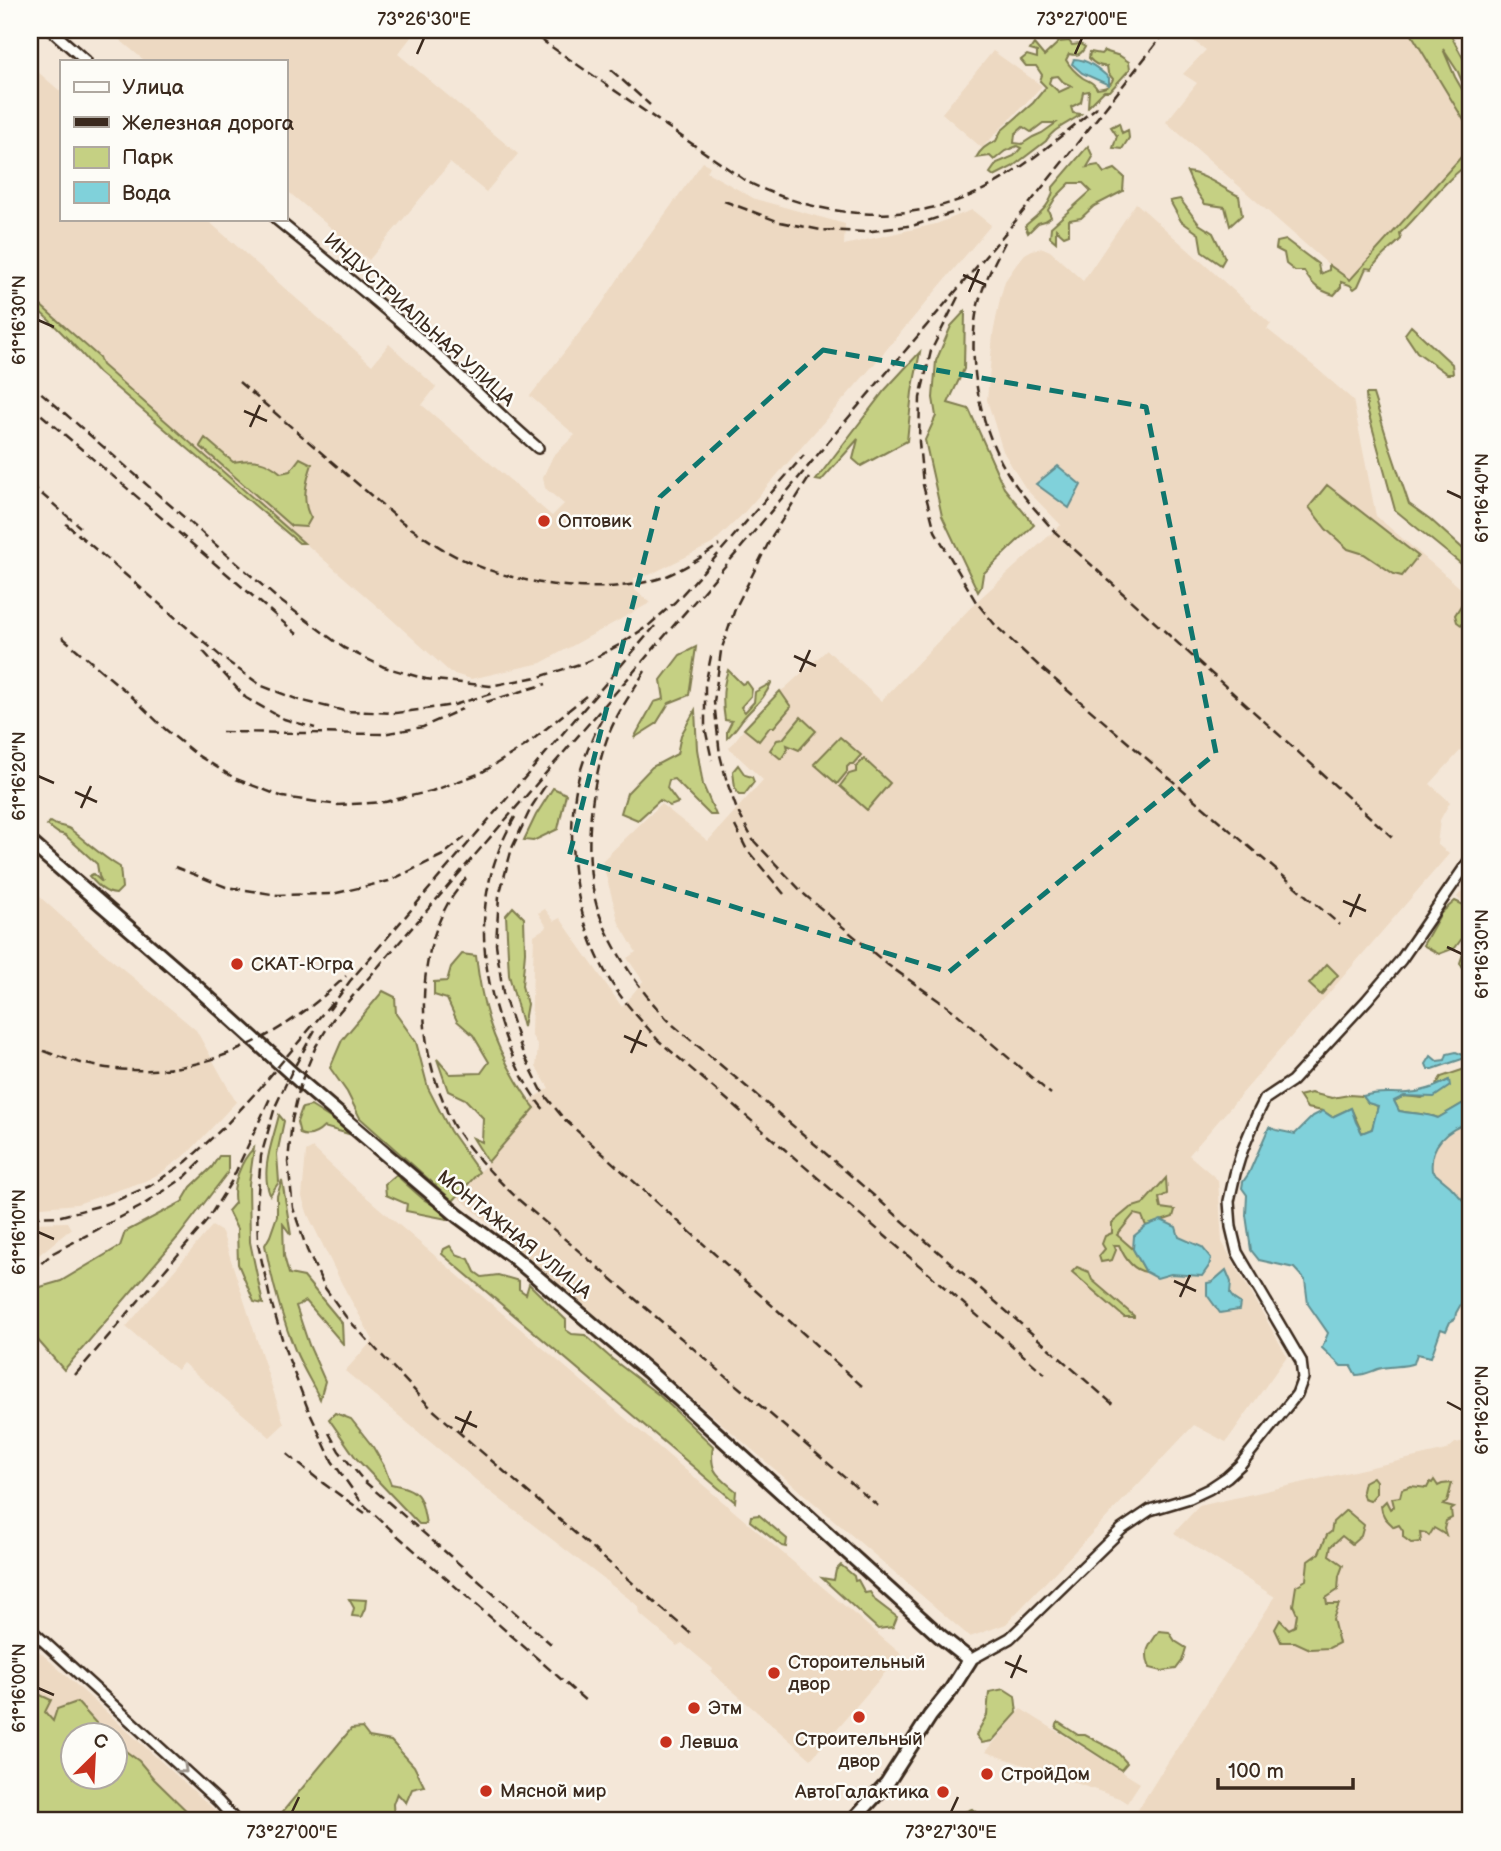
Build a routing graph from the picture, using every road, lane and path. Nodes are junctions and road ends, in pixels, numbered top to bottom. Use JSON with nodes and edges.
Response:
{"nodes":[{"id":1,"x":51,"y":30,"type":"edge"},
{"id":2,"x":85,"y":60,"type":"edge"},
{"id":3,"x":277,"y":220,"type":"edge"},
{"id":4,"x":538,"y":448,"type":"dead end"},
{"id":5,"x":30,"y":842,"type":"edge"},
{"id":6,"x":1471,"y":858,"type":"edge"},
{"id":7,"x":30,"y":1629,"type":"edge"},
{"id":8,"x":970,"y":1660,"type":"junction"},
{"id":9,"x":236,"y":1821,"type":"edge"},
{"id":10,"x":852,"y":1821,"type":"edge"}],
"edges":[{"from":1,"to":2,"type":"street"},
{"from":3,"to":4,"type":"street","name":"ИНДУСТРИАЛЬНАЯ УЛИЦА"},
{"from":5,"to":8,"type":"street","name":"МОНТАЖНАЯ УЛИЦА"},
{"from":6,"to":8,"type":"street"},
{"from":7,"to":9,"type":"street","one_way":true},
{"from":8,"to":10,"type":"street"}]}
